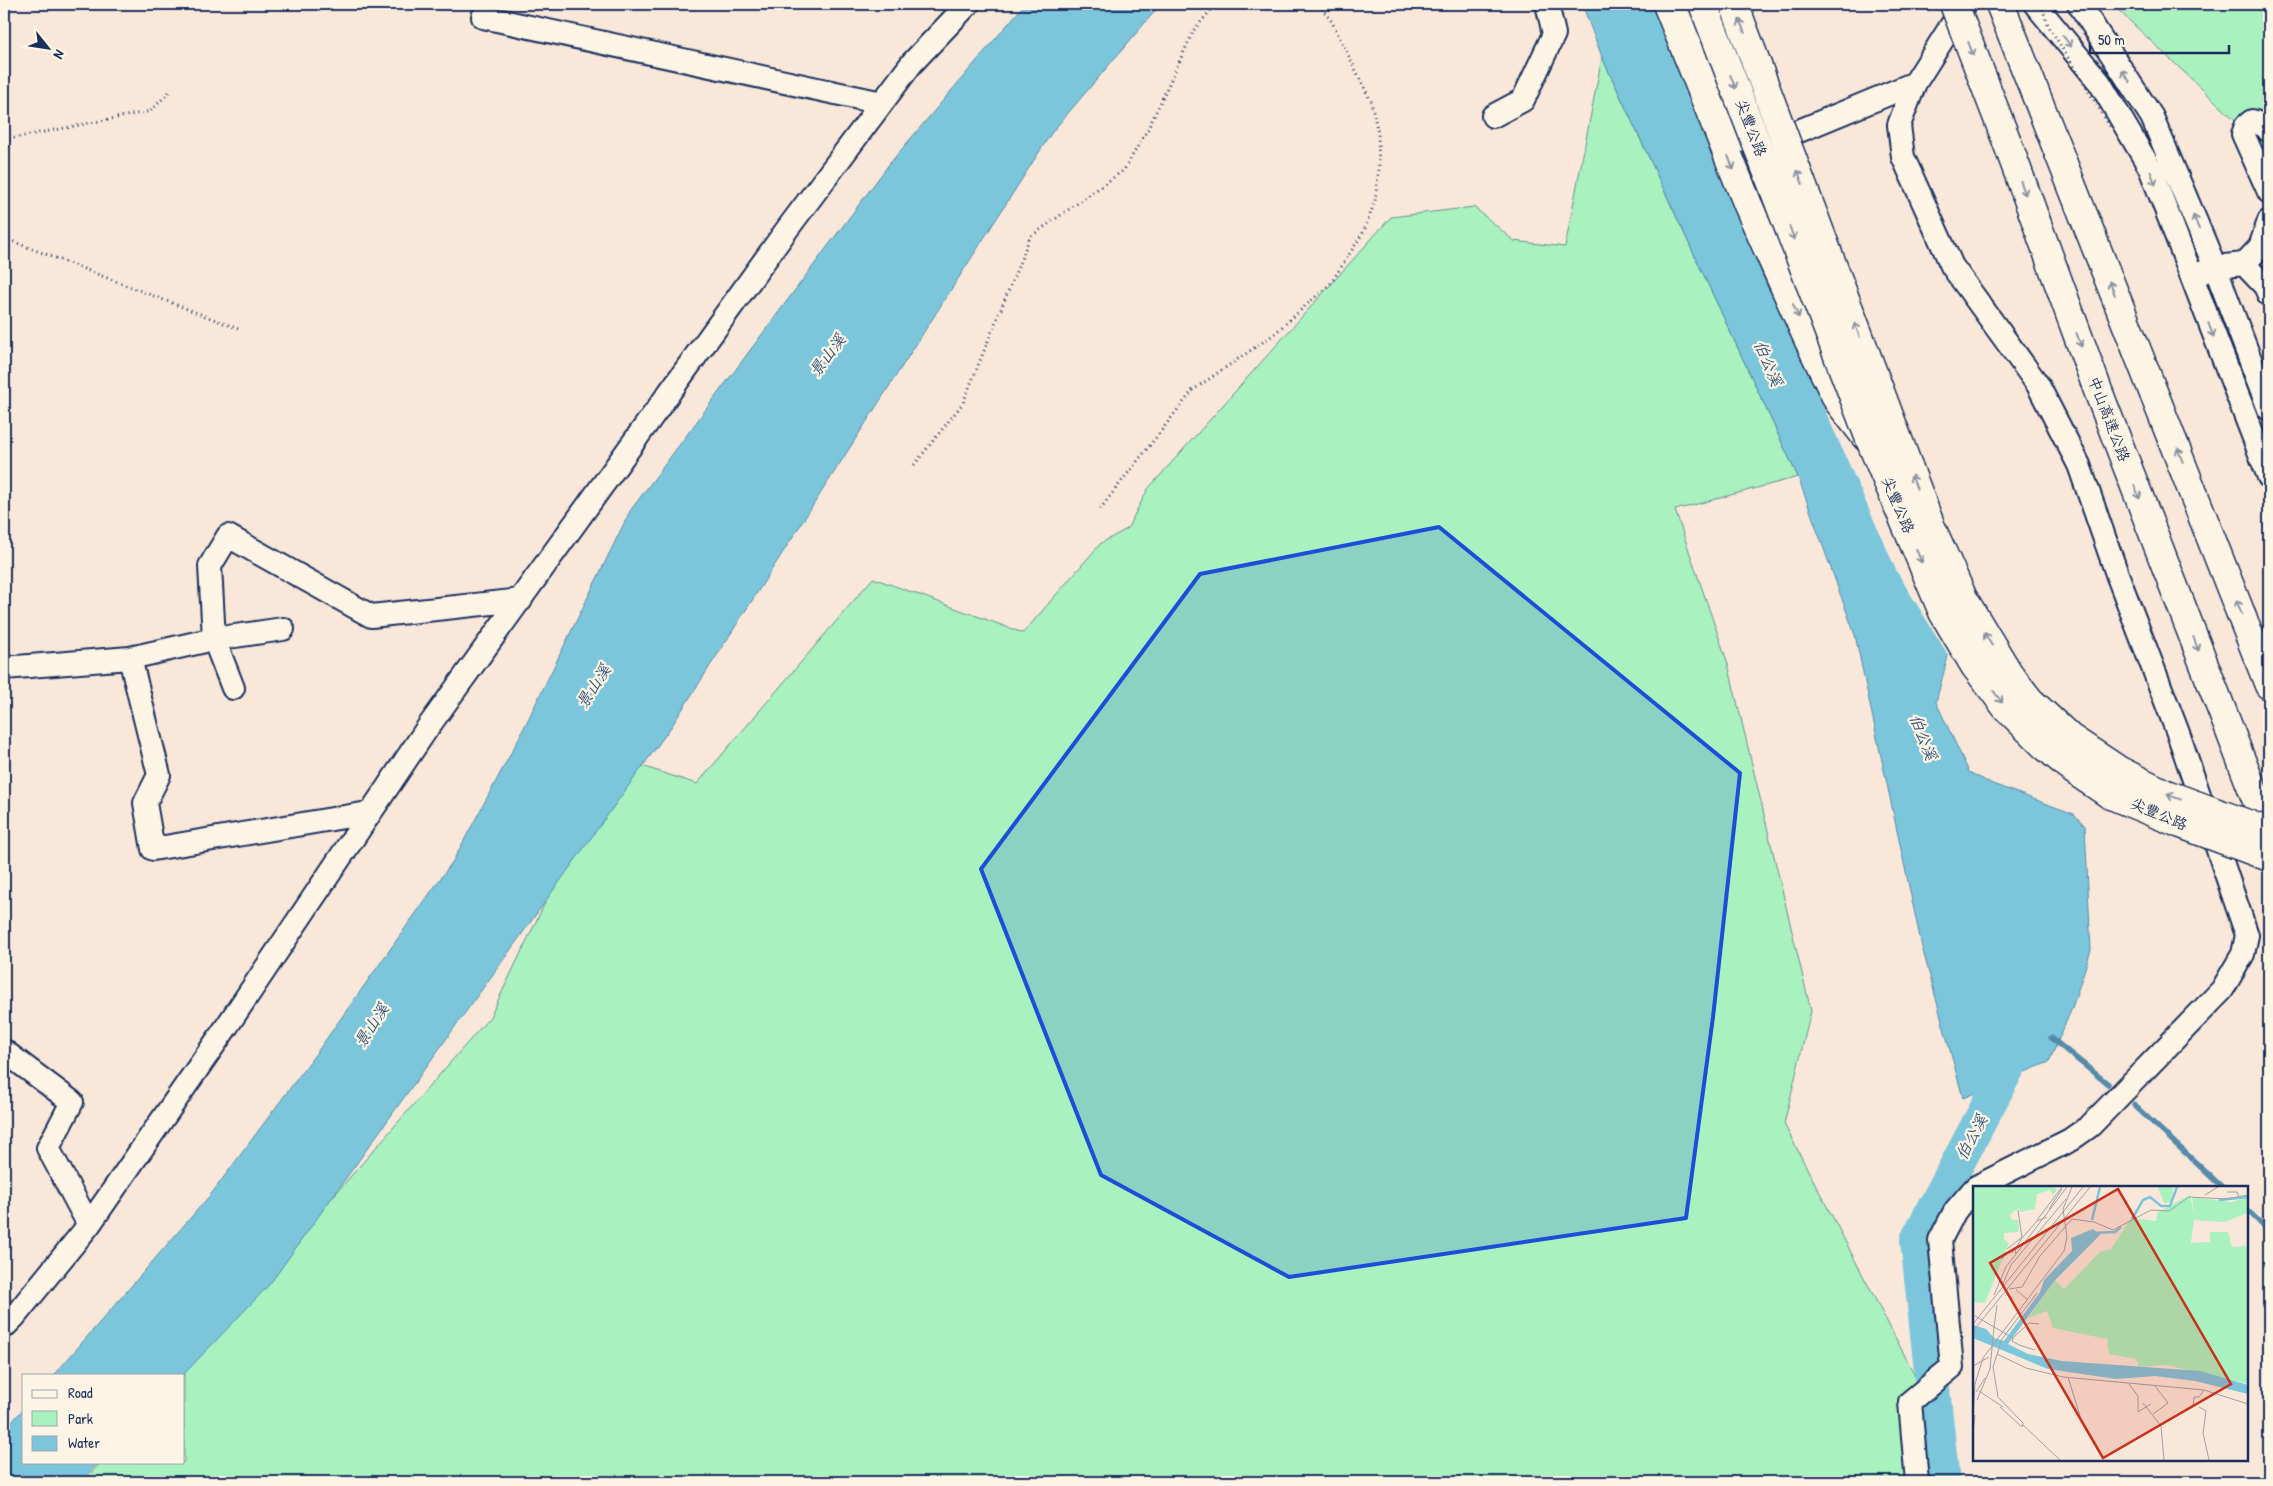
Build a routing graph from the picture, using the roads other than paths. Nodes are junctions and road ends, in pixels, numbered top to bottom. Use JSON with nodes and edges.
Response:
{"nodes":[{"id":1,"x":968,"y":4,"type":"edge"},
{"id":2,"x":1548,"y":4,"type":"edge"},
{"id":3,"x":1666,"y":4,"type":"edge"},
{"id":4,"x":1685,"y":4,"type":"edge"},
{"id":5,"x":1703,"y":4,"type":"edge"},
{"id":6,"x":1734,"y":4,"type":"edge"},
{"id":7,"x":1954,"y":4,"type":"edge"},
{"id":8,"x":1964,"y":4,"type":"edge"},
{"id":9,"x":2000,"y":4,"type":"edge"},
{"id":10,"x":2035,"y":4,"type":"edge"},
{"id":11,"x":2079,"y":4,"type":"edge"},
{"id":12,"x":484,"y":17,"type":"dead end"},
{"id":13,"x":1915,"y":83,"type":"junction"},
{"id":14,"x":882,"y":104,"type":"junction"},
{"id":15,"x":1493,"y":116,"type":"dead end"},
{"id":16,"x":2269,"y":131,"type":"edge"},
{"id":17,"x":2269,"y":192,"type":"edge"},
{"id":18,"x":2269,"y":221,"type":"edge"},
{"id":19,"x":2244,"y":264,"type":"junction"},
{"id":20,"x":2215,"y":267,"type":"junction"},
{"id":21,"x":2191,"y":277,"type":"junction"},
{"id":22,"x":2269,"y":295,"type":"edge"},
{"id":23,"x":2269,"y":409,"type":"edge"},
{"id":24,"x":1873,"y":447,"type":"junction"},
{"id":25,"x":2269,"y":477,"type":"edge"},
{"id":26,"x":521,"y":600,"type":"junction"},
{"id":27,"x":283,"y":629,"type":"dead end"},
{"id":28,"x":214,"y":638,"type":"junction"},
{"id":29,"x":130,"y":658,"type":"junction"},
{"id":30,"x":4,"y":668,"type":"edge"},
{"id":31,"x":2269,"y":685,"type":"edge"},
{"id":32,"x":233,"y":688,"type":"dead end"},
{"id":33,"x":368,"y":813,"type":"junction"},
{"id":34,"x":2269,"y":832,"type":"edge"},
{"id":35,"x":2269,"y":857,"type":"edge"},
{"id":36,"x":4,"y":1051,"type":"edge"},
{"id":37,"x":1979,"y":1186,"type":"edge"},
{"id":38,"x":1973,"y":1190,"type":"edge"},
{"id":39,"x":90,"y":1225,"type":"junction"},
{"id":40,"x":4,"y":1327,"type":"edge"},
{"id":41,"x":1916,"y":1482,"type":"edge"}],
"edges":[{"from":1,"to":14,"type":"street"},
{"from":2,"to":15,"type":"street"},
{"from":3,"to":24,"type":"main road","one_way":true,"bridge":true},
{"from":4,"to":13,"type":"street"},
{"from":5,"to":24,"type":"main road","name":"尖豐公路","one_way":true,"bridge":true},
{"from":34,"to":6,"type":"main road","name":"尖豐公路","one_way":true,"bridge":true},
{"from":7,"to":34,"type":"main road","name":"中山高速公路","one_way":true,"bridge":true},
{"from":8,"to":13,"type":"street"},
{"from":31,"to":9,"type":"main road","one_way":true},
{"from":10,"to":21,"type":"street","one_way":true},
{"from":20,"to":11,"type":"street","one_way":true},
{"from":12,"to":14,"type":"street"},
{"from":13,"to":37,"type":"street"},
{"from":14,"to":26,"type":"street"},
{"from":16,"to":17,"type":"street"},
{"from":18,"to":19,"type":"street"},
{"from":19,"to":20,"type":"street"},
{"from":19,"to":22,"type":"street"},
{"from":20,"to":21,"type":"street"},
{"from":20,"to":23,"type":"street"},
{"from":21,"to":25,"type":"street","one_way":true},
{"from":24,"to":35,"type":"main road","name":"尖豐公路","one_way":true,"bridge":true},
{"from":26,"to":28,"type":"street"},
{"from":26,"to":33,"type":"street"},
{"from":27,"to":28,"type":"street"},
{"from":28,"to":29,"type":"street"},
{"from":28,"to":32,"type":"street"},
{"from":29,"to":30,"type":"street"},
{"from":29,"to":33,"type":"street"},
{"from":33,"to":39,"type":"street"},
{"from":36,"to":39,"type":"street"},
{"from":38,"to":41,"type":"street"},
{"from":39,"to":40,"type":"street"}]}
